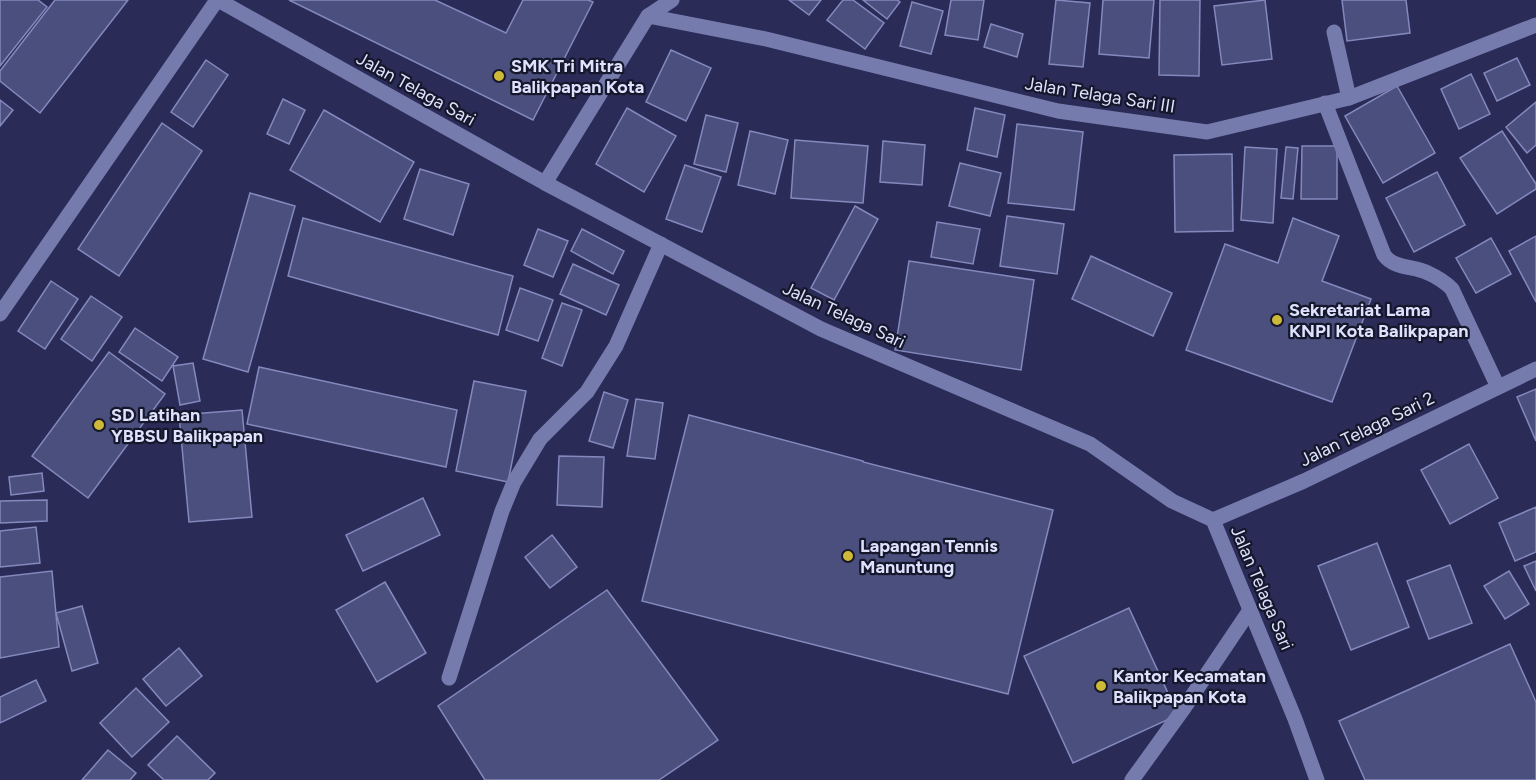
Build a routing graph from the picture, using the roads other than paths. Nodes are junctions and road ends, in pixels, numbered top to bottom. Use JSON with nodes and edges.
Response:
{"nodes":[{"id":1,"x":217,"y":0,"type":"edge"},
{"id":2,"x":672,"y":0,"type":"edge"},
{"id":3,"x":648,"y":16,"type":"junction"},
{"id":4,"x":1536,"y":25,"type":"edge"},
{"id":5,"x":1334,"y":32,"type":"dead end"},
{"id":6,"x":1349,"y":98,"type":"junction"},
{"id":7,"x":1325,"y":103,"type":"junction"},
{"id":8,"x":546,"y":183,"type":"junction"},
{"id":9,"x":661,"y":244,"type":"junction"},
{"id":10,"x":0,"y":314,"type":"edge"},
{"id":11,"x":1536,"y":369,"type":"edge"},
{"id":12,"x":1498,"y":387,"type":"junction"},
{"id":13,"x":1213,"y":520,"type":"junction"},
{"id":14,"x":1250,"y":610,"type":"junction"},
{"id":15,"x":449,"y":678,"type":"dead end"},
{"id":16,"x":1132,"y":780,"type":"edge"},
{"id":17,"x":1317,"y":780,"type":"edge"}],
"edges":[{"from":1,"to":8,"type":"street","name":"Jalan Telaga Sari"},
{"from":1,"to":10,"type":"street","name":"Jalan Telaga Sari"},
{"from":2,"to":3,"type":"street"},
{"from":3,"to":7,"type":"street","name":"Jalan Telaga Sari III"},
{"from":3,"to":8,"type":"street"},
{"from":4,"to":6,"type":"street","name":"Jalan Telaga Sari III"},
{"from":5,"to":6,"type":"street"},
{"from":6,"to":7,"type":"street","name":"Jalan Telaga Sari III"},
{"from":7,"to":12,"type":"street"},
{"from":8,"to":9,"type":"street","name":"Jalan Telaga Sari"},
{"from":9,"to":13,"type":"street","name":"Jalan Telaga Sari"},
{"from":9,"to":15,"type":"street"},
{"from":11,"to":12,"type":"street","name":"Jalan Telaga Sari 2"},
{"from":12,"to":13,"type":"street","name":"Jalan Telaga Sari 2"},
{"from":13,"to":14,"type":"street","name":"Jalan Telaga Sari"},
{"from":14,"to":16,"type":"street"},
{"from":14,"to":17,"type":"street","name":"Jalan Telaga Sari"}]}
